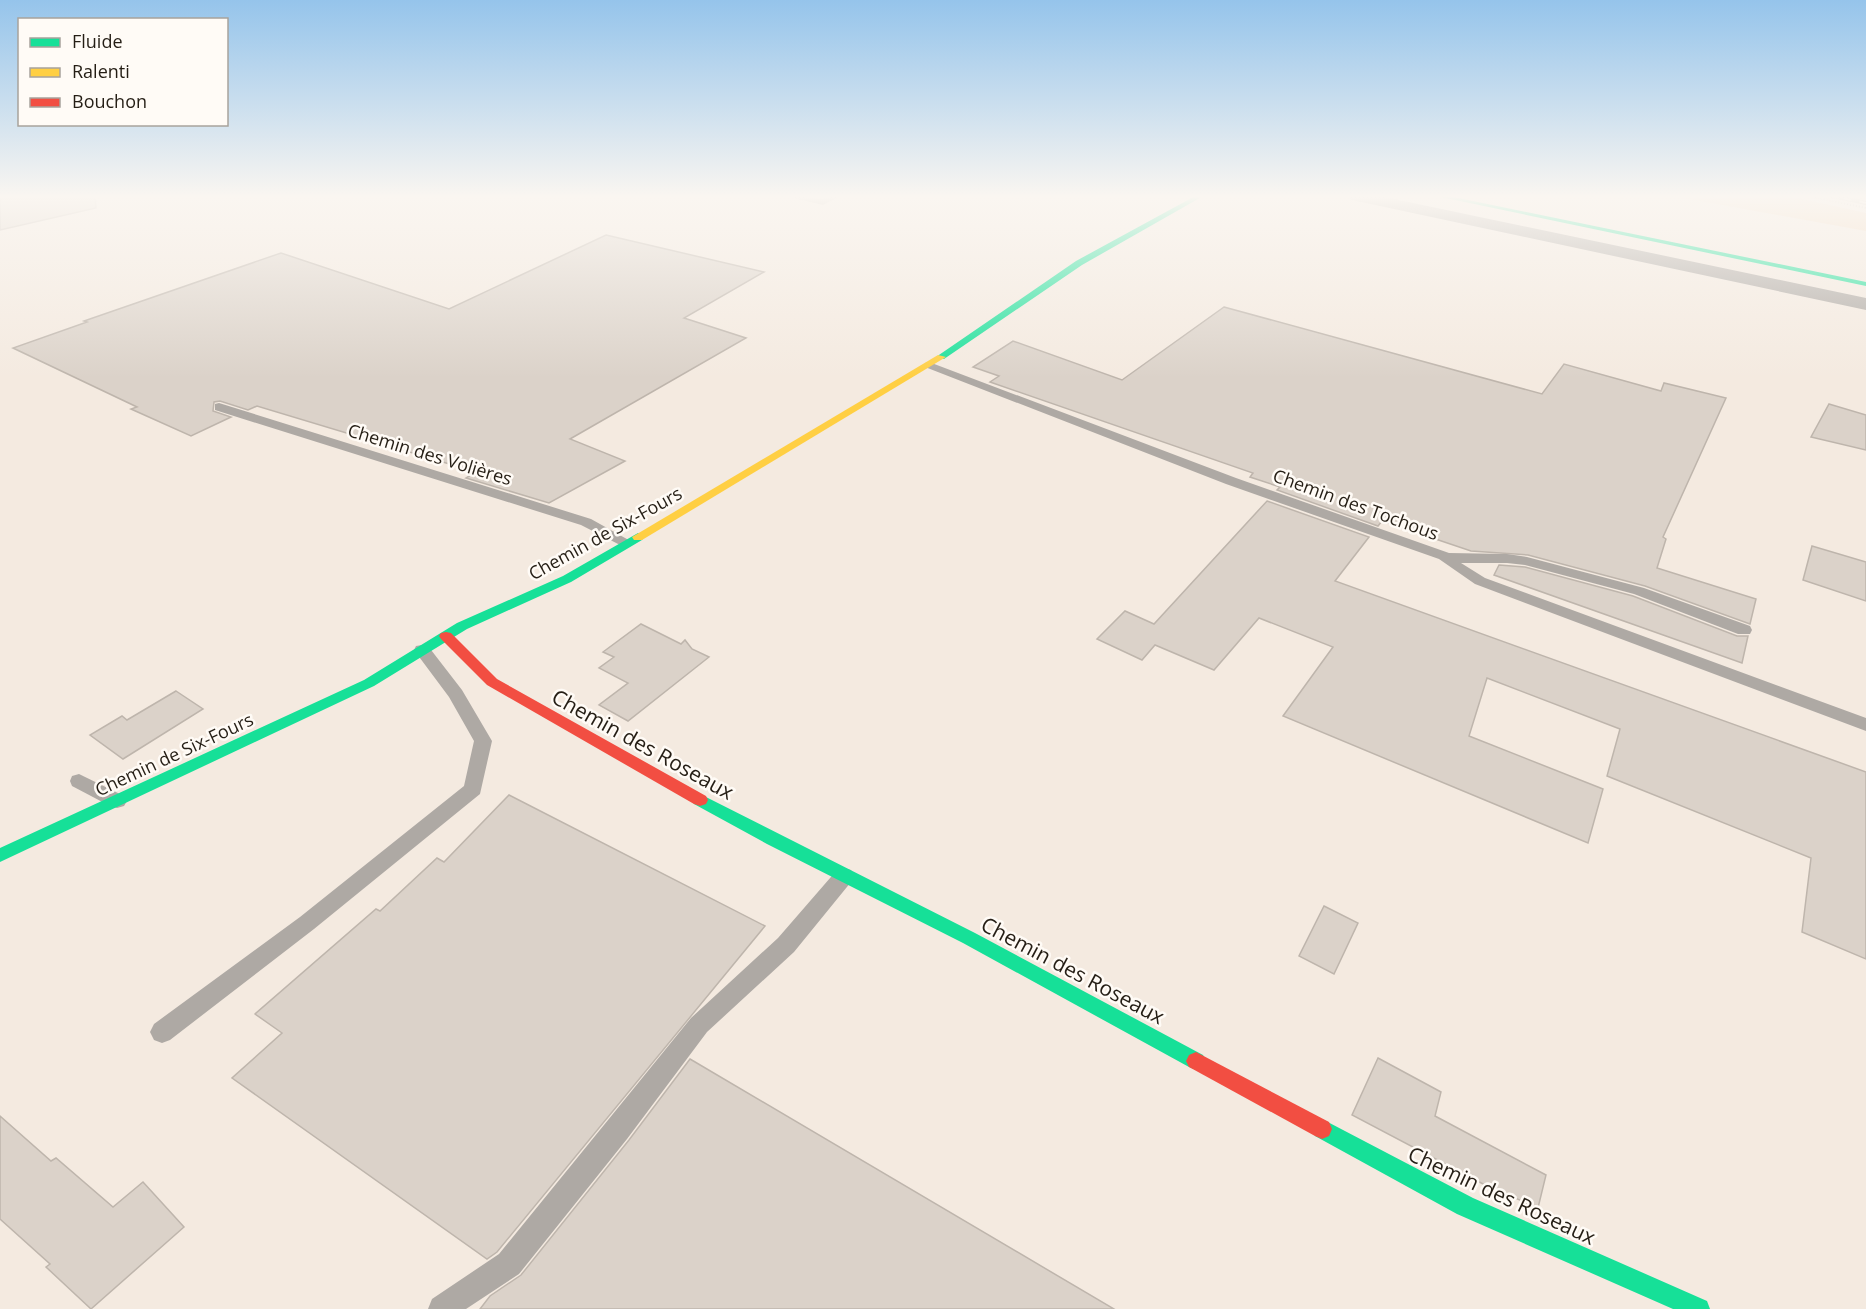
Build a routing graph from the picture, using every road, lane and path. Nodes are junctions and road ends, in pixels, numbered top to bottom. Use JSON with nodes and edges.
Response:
{"nodes":[{"id":1,"x":1092,"y":256,"type":"edge"},
{"id":2,"x":1640,"y":256,"type":"edge"},
{"id":3,"x":1731,"y":256,"type":"edge"},
{"id":4,"x":1866,"y":284,"type":"edge"},
{"id":5,"x":1866,"y":304,"type":"edge"},
{"id":6,"x":929,"y":366,"type":"junction"},
{"id":7,"x":219,"y":407,"type":"dead end"},
{"id":8,"x":627,"y":543,"type":"junction"},
{"id":9,"x":1444,"y":556,"type":"junction"},
{"id":10,"x":1744,"y":630,"type":"dead end"},
{"id":11,"x":446,"y":636,"type":"junction"},
{"id":12,"x":422,"y":650,"type":"junction"},
{"id":13,"x":1866,"y":725,"type":"edge"},
{"id":14,"x":79,"y":781,"type":"dead end"},
{"id":15,"x":117,"y":801,"type":"junction"},
{"id":16,"x":0,"y":855,"type":"edge"},
{"id":17,"x":844,"y":876,"type":"junction"},
{"id":18,"x":162,"y":1032,"type":"dead end"},
{"id":19,"x":442,"y":1309,"type":"edge"},
{"id":20,"x":1699,"y":1309,"type":"edge"}],
"edges":[{"from":1,"to":6,"type":"main road","name":"Chemin de Six-Fours"},
{"from":2,"to":5,"type":"street"},
{"from":3,"to":4,"type":"main road"},
{"from":6,"to":8,"type":"main road","name":"Chemin de Six-Fours"},
{"from":6,"to":9,"type":"lane","name":"Chemin des Tochous"},
{"from":7,"to":8,"type":"lane","name":"Chemin des Volières"},
{"from":8,"to":11,"type":"main road","name":"Chemin de Six-Fours"},
{"from":9,"to":10,"type":"lane"},
{"from":9,"to":13,"type":"lane","name":"Chemin des Tochous"},
{"from":11,"to":12,"type":"main road","name":"Chemin de Six-Fours"},
{"from":11,"to":17,"type":"main road","name":"Chemin des Roseaux"},
{"from":12,"to":15,"type":"main road","name":"Chemin de Six-Fours"},
{"from":12,"to":18,"type":"lane"},
{"from":14,"to":15,"type":"lane"},
{"from":15,"to":16,"type":"main road","name":"Chemin de Six-Fours"},
{"from":17,"to":19,"type":"lane"},
{"from":17,"to":20,"type":"main road","name":"Chemin des Roseaux"}]}
